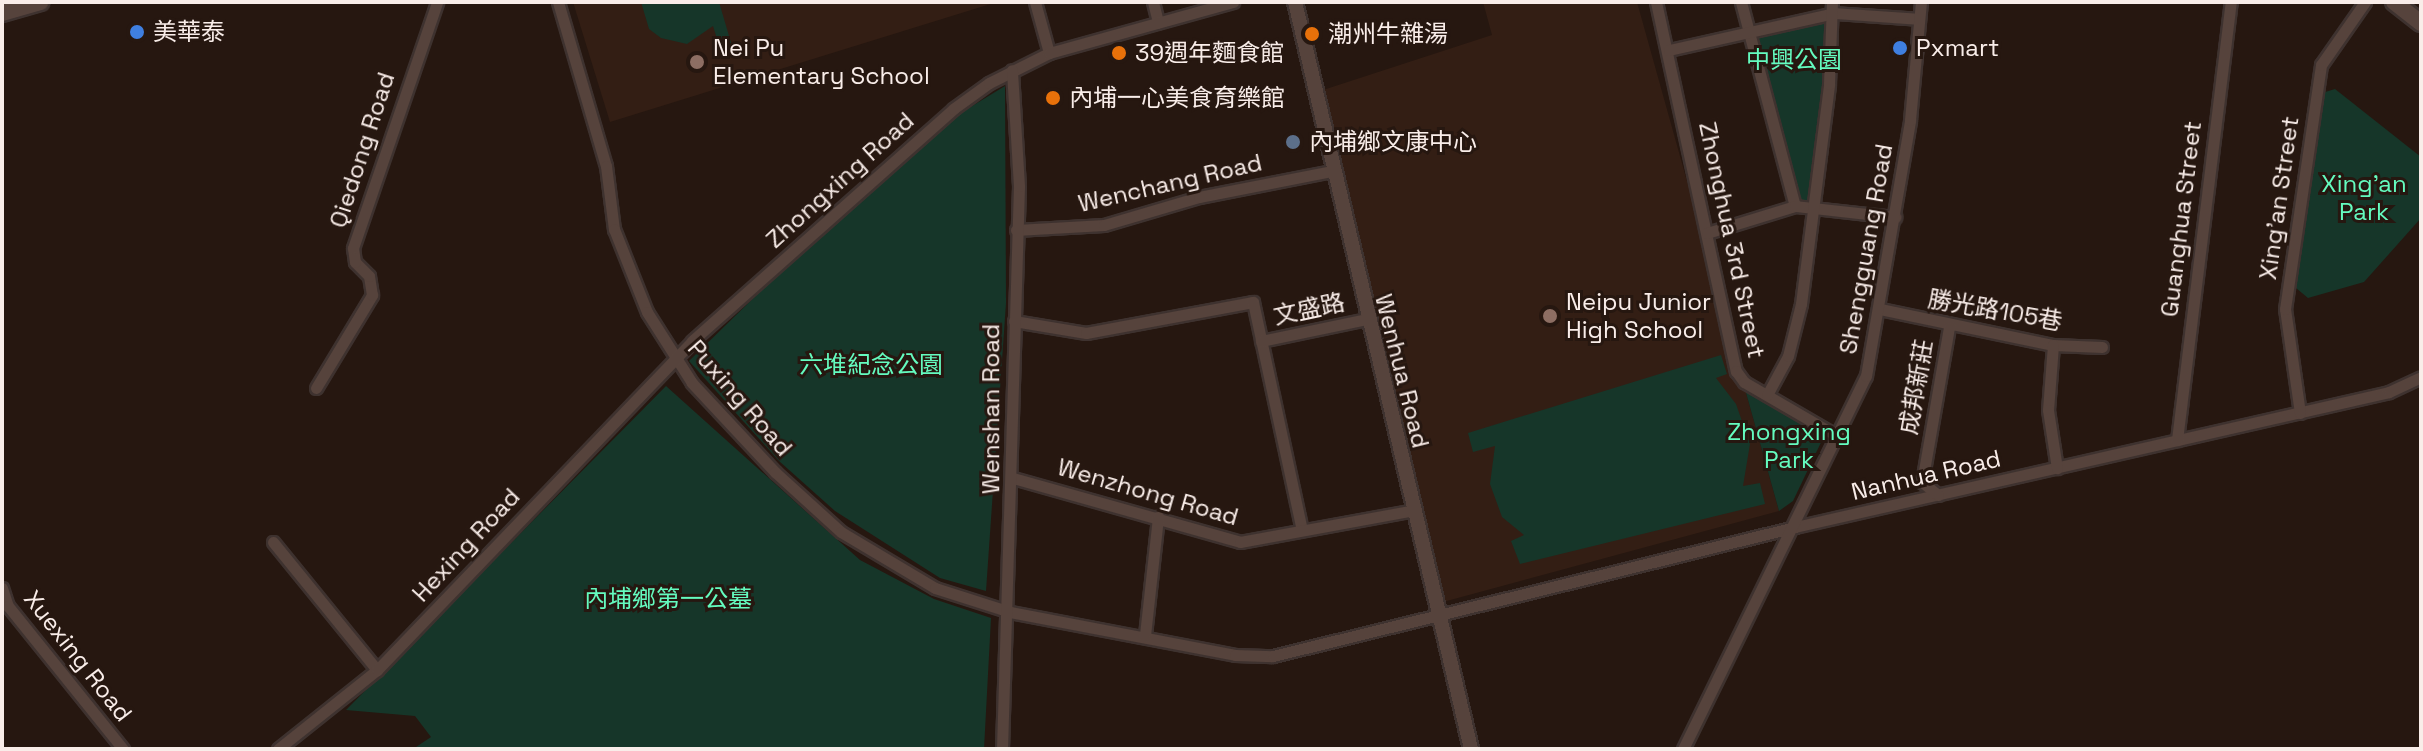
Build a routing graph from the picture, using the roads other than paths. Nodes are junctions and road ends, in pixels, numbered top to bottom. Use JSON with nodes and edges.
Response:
{"nodes":[{"id":1,"x":40,"y":2,"type":"edge"},
{"id":2,"x":437,"y":2,"type":"edge"},
{"id":3,"x":558,"y":2,"type":"edge"},
{"id":4,"x":1035,"y":2,"type":"edge"},
{"id":5,"x":1153,"y":2,"type":"edge"},
{"id":6,"x":1233,"y":2,"type":"edge"},
{"id":7,"x":1295,"y":2,"type":"edge"},
{"id":8,"x":1656,"y":2,"type":"edge"},
{"id":9,"x":1741,"y":2,"type":"edge"},
{"id":10,"x":1921,"y":2,"type":"edge"},
{"id":11,"x":2231,"y":2,"type":"edge"},
{"id":12,"x":2365,"y":2,"type":"edge"},
{"id":13,"x":2394,"y":2,"type":"edge"},
{"id":14,"x":1833,"y":7,"type":"edge"},
{"id":15,"x":2,"y":13,"type":"edge"},
{"id":16,"x":1919,"y":19,"type":"junction"},
{"id":17,"x":1158,"y":22,"type":"junction"},
{"id":18,"x":2421,"y":23,"type":"edge"},
{"id":19,"x":1747,"y":31,"type":"junction"},
{"id":20,"x":1669,"y":50,"type":"junction"},
{"id":21,"x":1049,"y":53,"type":"junction"},
{"id":22,"x":1012,"y":70,"type":"junction"},
{"id":23,"x":1332,"y":171,"type":"junction"},
{"id":24,"x":1795,"y":206,"type":"junction"},
{"id":25,"x":1814,"y":206,"type":"junction"},
{"id":26,"x":1895,"y":217,"type":"junction"},
{"id":27,"x":1016,"y":230,"type":"junction"},
{"id":28,"x":1707,"y":233,"type":"junction"},
{"id":29,"x":1880,"y":309,"type":"junction"},
{"id":30,"x":1367,"y":319,"type":"junction"},
{"id":31,"x":1014,"y":321,"type":"junction"},
{"id":32,"x":1949,"y":327,"type":"junction"},
{"id":33,"x":1261,"y":341,"type":"junction"},
{"id":34,"x":2053,"y":345,"type":"junction"},
{"id":35,"x":2102,"y":347,"type":"dead end"},
{"id":36,"x":674,"y":358,"type":"junction"},
{"id":37,"x":2421,"y":377,"type":"edge"},
{"id":38,"x":316,"y":388,"type":"dead end"},
{"id":39,"x":1767,"y":395,"type":"junction"},
{"id":40,"x":2300,"y":413,"type":"junction"},
{"id":41,"x":1837,"y":436,"type":"junction"},
{"id":42,"x":2177,"y":440,"type":"junction"},
{"id":43,"x":2057,"y":468,"type":"junction"},
{"id":44,"x":1013,"y":478,"type":"junction"},
{"id":45,"x":1938,"y":495,"type":"junction"},
{"id":46,"x":1414,"y":510,"type":"junction"},
{"id":47,"x":1158,"y":517,"type":"junction"},
{"id":48,"x":1795,"y":527,"type":"junction"},
{"id":49,"x":1302,"y":530,"type":"junction"},
{"id":50,"x":273,"y":542,"type":"dead end"},
{"id":51,"x":2,"y":588,"type":"edge"},
{"id":52,"x":1010,"y":612,"type":"junction"},
{"id":53,"x":1439,"y":614,"type":"junction"},
{"id":54,"x":1145,"y":635,"type":"junction"},
{"id":55,"x":377,"y":670,"type":"junction"},
{"id":56,"x":123,"y":749,"type":"edge"},
{"id":57,"x":278,"y":749,"type":"edge"},
{"id":58,"x":1002,"y":749,"type":"edge"},
{"id":59,"x":1471,"y":749,"type":"edge"},
{"id":60,"x":1683,"y":749,"type":"edge"}],
"edges":[{"from":1,"to":15,"type":"main road"},
{"from":2,"to":38,"type":"street","name":"Qiedong Road"},
{"from":3,"to":36,"type":"street","name":"Puxing Road"},
{"from":4,"to":21,"type":"street"},
{"from":5,"to":17,"type":"street"},
{"from":6,"to":17,"type":"street","name":"Zhongxing Road"},
{"from":7,"to":23,"type":"street","name":"Wenhua Road"},
{"from":8,"to":20,"type":"street","name":"Zhonghua 3rd Street"},
{"from":9,"to":19,"type":"street"},
{"from":10,"to":16,"type":"street","name":"Shengguang Road"},
{"from":11,"to":42,"type":"street","name":"Guanghua Street"},
{"from":12,"to":40,"type":"street","name":"Xing'an Street"},
{"from":13,"to":18,"type":"main road"},
{"from":14,"to":16,"type":"street"},
{"from":14,"to":19,"type":"street"},
{"from":14,"to":25,"type":"street"},
{"from":16,"to":26,"type":"street","name":"Shengguang Road"},
{"from":17,"to":21,"type":"street","name":"Zhongxing Road"},
{"from":19,"to":20,"type":"street"},
{"from":19,"to":24,"type":"street"},
{"from":20,"to":28,"type":"street","name":"Zhonghua 3rd Street"},
{"from":21,"to":22,"type":"street","name":"Zhongxing Road"},
{"from":22,"to":27,"type":"street","name":"Wenshan Road"},
{"from":22,"to":36,"type":"street","name":"Zhongxing Road"},
{"from":23,"to":27,"type":"street","name":"Wenchang Road"},
{"from":23,"to":30,"type":"street","name":"Wenhua Road"},
{"from":24,"to":25,"type":"street"},
{"from":24,"to":28,"type":"street"},
{"from":25,"to":26,"type":"street"},
{"from":25,"to":39,"type":"street"},
{"from":26,"to":29,"type":"street","name":"Shengguang Road"},
{"from":27,"to":31,"type":"street","name":"Wenshan Road"},
{"from":28,"to":39,"type":"street","name":"Zhonghua 3rd Street"},
{"from":29,"to":32,"type":"street","name":"勝光路105巷"},
{"from":29,"to":41,"type":"street","name":"Shengguang Road"},
{"from":30,"to":33,"type":"street","name":"文盛路"},
{"from":30,"to":46,"type":"street","name":"Wenhua Road"},
{"from":31,"to":33,"type":"street"},
{"from":31,"to":44,"type":"street","name":"Wenshan Road"},
{"from":32,"to":34,"type":"street","name":"勝光路105巷"},
{"from":32,"to":45,"type":"street","name":"成邦新莊"},
{"from":33,"to":49,"type":"street"},
{"from":34,"to":35,"type":"street","name":"勝光路105巷"},
{"from":34,"to":43,"type":"street"},
{"from":36,"to":52,"type":"street","name":"Puxing Road"},
{"from":36,"to":55,"type":"street","name":"Hexing Road"},
{"from":37,"to":40,"type":"street","name":"Nanhua Road"},
{"from":39,"to":41,"type":"street","name":"Zhonghua 3rd Street"},
{"from":40,"to":42,"type":"street","name":"Nanhua Road"},
{"from":41,"to":48,"type":"street","name":"Shengguang Road"},
{"from":42,"to":43,"type":"street","name":"Nanhua Road"},
{"from":43,"to":45,"type":"street","name":"Nanhua Road"},
{"from":44,"to":47,"type":"street","name":"Wenzhong Road"},
{"from":44,"to":52,"type":"street","name":"Wenshan Road"},
{"from":45,"to":48,"type":"street","name":"Nanhua Road"},
{"from":46,"to":49,"type":"street","name":"Wenzhong Road"},
{"from":46,"to":53,"type":"street","name":"Wenhua Road"},
{"from":47,"to":49,"type":"street","name":"Wenzhong Road"},
{"from":47,"to":54,"type":"street"},
{"from":48,"to":53,"type":"street","name":"Nanhua Road"},
{"from":48,"to":60,"type":"street","name":"Shengguang Road"},
{"from":50,"to":55,"type":"street"},
{"from":51,"to":56,"type":"street","name":"Xuexing Road"},
{"from":52,"to":54,"type":"street","name":"Puxing Road"},
{"from":52,"to":58,"type":"street","name":"Wenshan Road"},
{"from":53,"to":54,"type":"street","name":"Nanhua Road"},
{"from":53,"to":59,"type":"street","name":"Wenhua Road"},
{"from":55,"to":57,"type":"street","name":"Hexing Road"}]}
